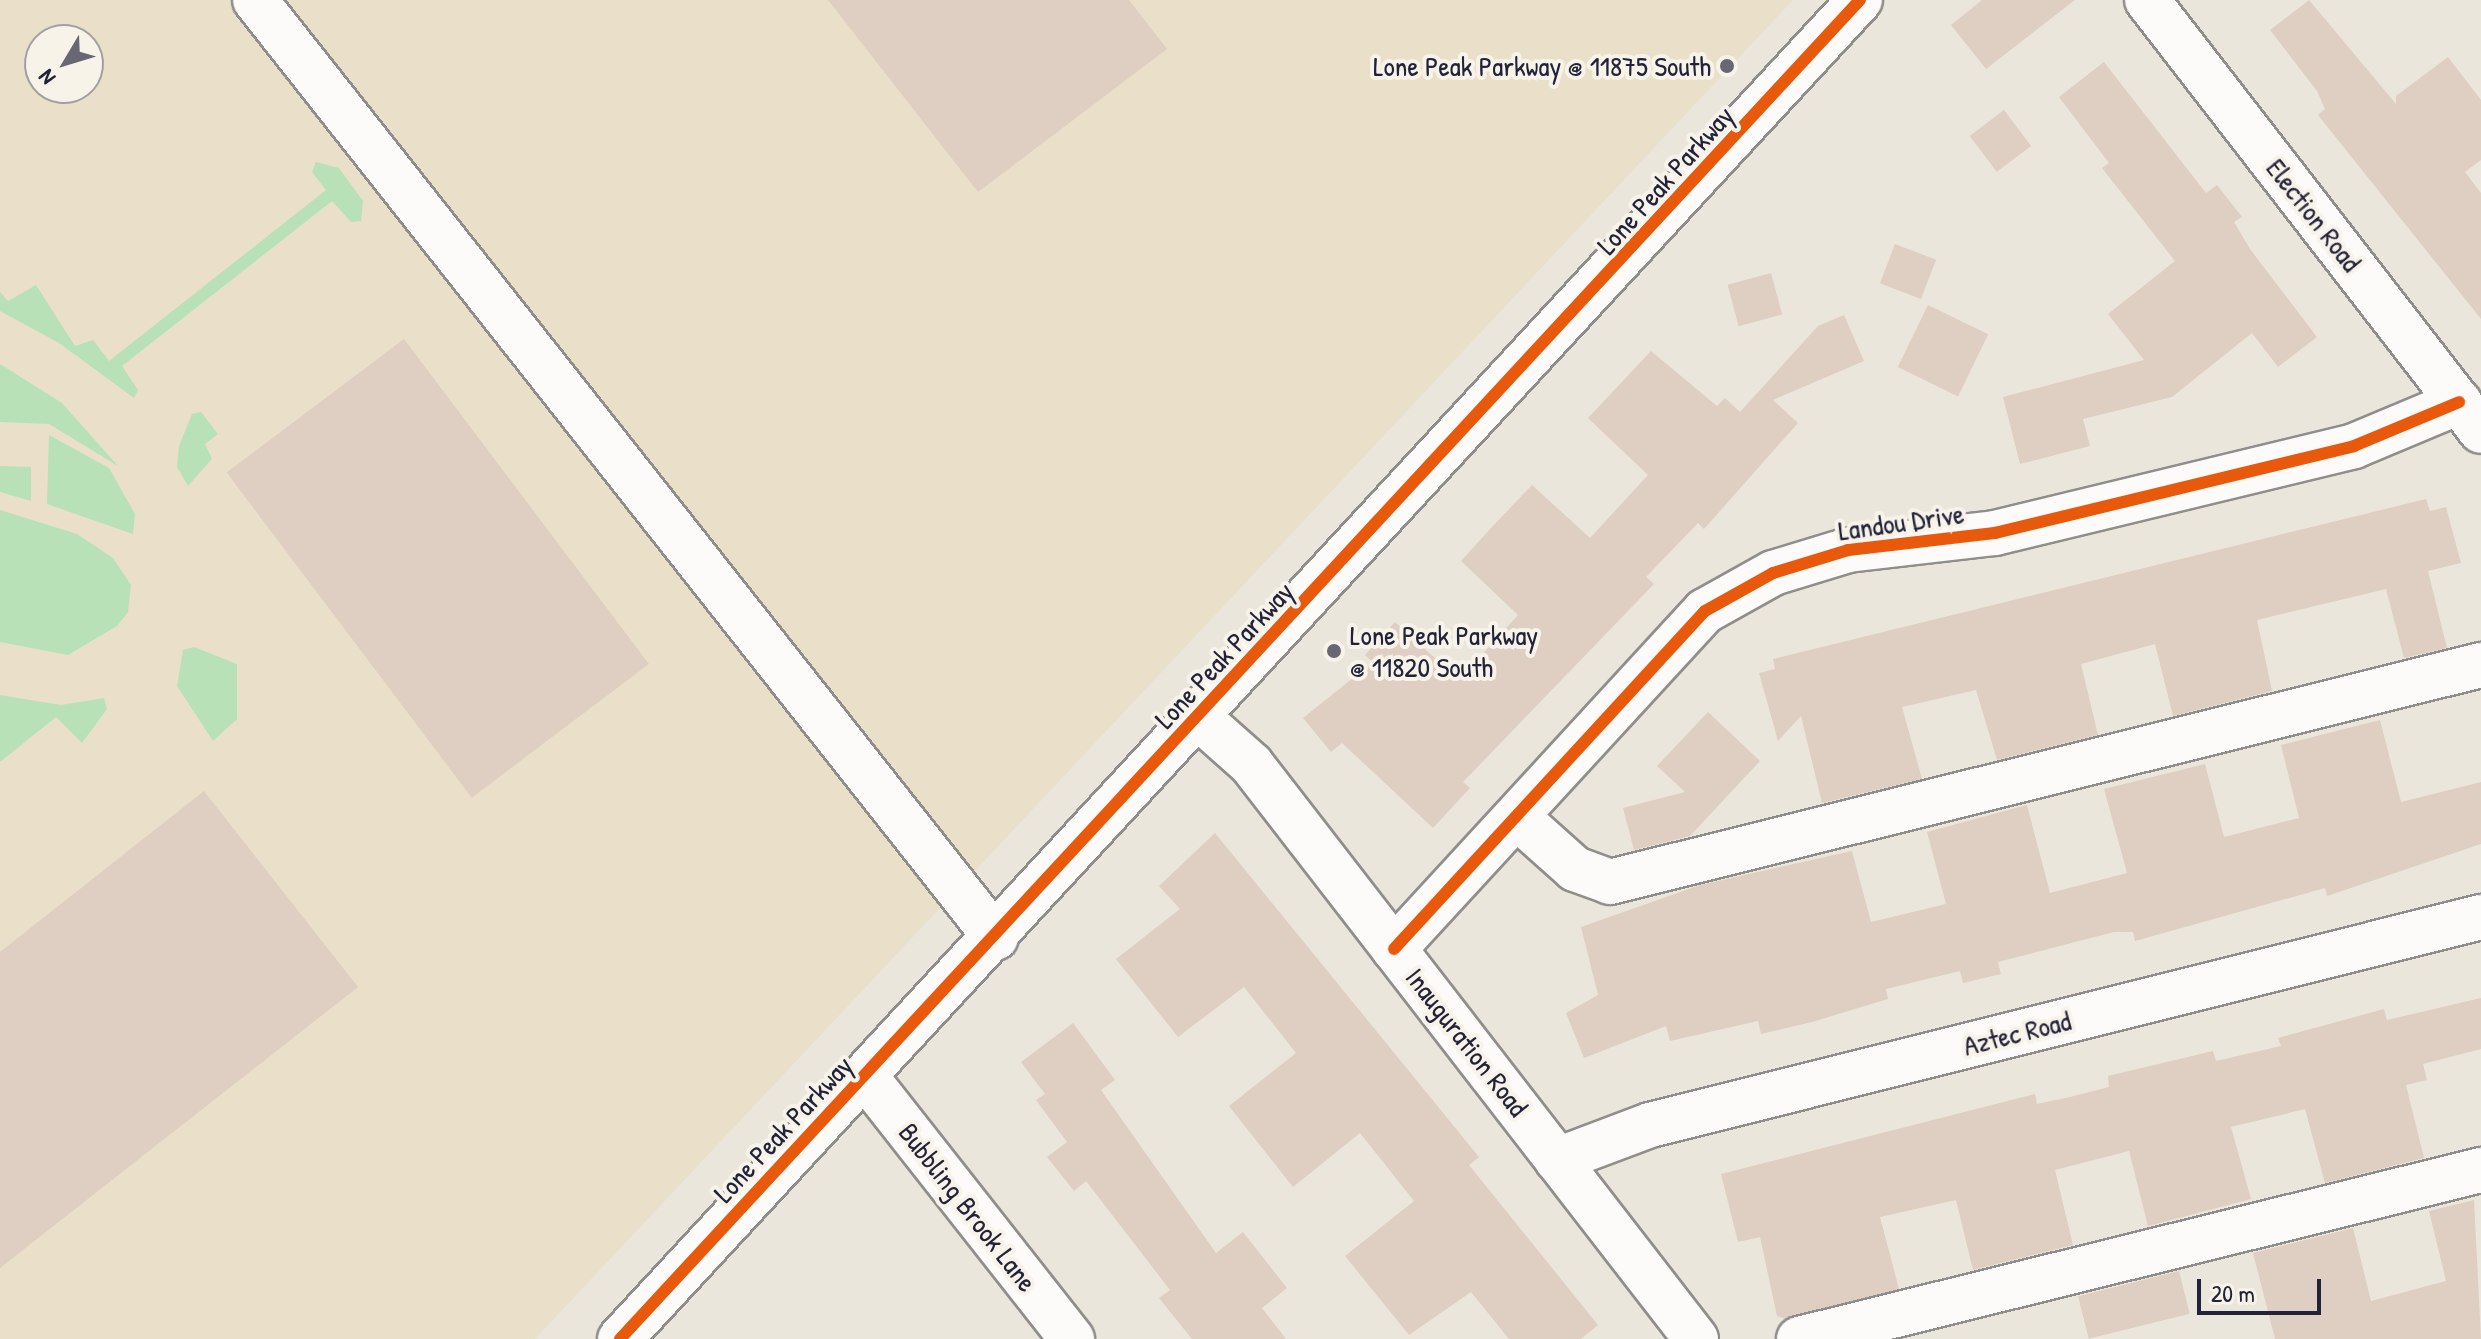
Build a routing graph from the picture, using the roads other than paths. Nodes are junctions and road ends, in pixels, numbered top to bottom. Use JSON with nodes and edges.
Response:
{"nodes":[{"id":1,"x":255,"y":0,"type":"edge"},
{"id":2,"x":1860,"y":0,"type":"edge"},
{"id":3,"x":2147,"y":0,"type":"edge"},
{"id":4,"x":2470,"y":416,"type":"edge"},
{"id":5,"x":2481,"y":665,"type":"edge"},
{"id":6,"x":1198,"y":717,"type":"junction"},
{"id":7,"x":1518,"y":818,"type":"junction"},
{"id":8,"x":2481,"y":917,"type":"edge"},
{"id":9,"x":996,"y":938,"type":"junction"},
{"id":10,"x":1394,"y":949,"type":"junction"},
{"id":11,"x":865,"y":1076,"type":"junction"},
{"id":12,"x":1557,"y":1160,"type":"junction"},
{"id":13,"x":2481,"y":1170,"type":"edge"},
{"id":14,"x":620,"y":1339,"type":"edge"},
{"id":15,"x":1072,"y":1339,"type":"edge"},
{"id":16,"x":1696,"y":1339,"type":"edge"},
{"id":17,"x":1799,"y":1339,"type":"edge"}],
"edges":[{"from":1,"to":9,"type":"street"},
{"from":2,"to":6,"type":"street","name":"Lone Peak Parkway"},
{"from":3,"to":4,"type":"street","name":"Election Road"},
{"from":4,"to":7,"type":"street","name":"Landou Drive"},
{"from":5,"to":7,"type":"street"},
{"from":6,"to":9,"type":"street","name":"Lone Peak Parkway"},
{"from":6,"to":10,"type":"street","name":"Inauguration Road"},
{"from":7,"to":10,"type":"street","name":"Landou Drive"},
{"from":8,"to":12,"type":"street","name":"Aztec Road"},
{"from":9,"to":11,"type":"street","name":"Lone Peak Parkway"},
{"from":10,"to":12,"type":"street","name":"Inauguration Road"},
{"from":11,"to":14,"type":"street","name":"Lone Peak Parkway"},
{"from":11,"to":15,"type":"street","name":"Bubbling Brook Lane"},
{"from":12,"to":16,"type":"street","name":"Inauguration Road"},
{"from":13,"to":17,"type":"street"}]}
